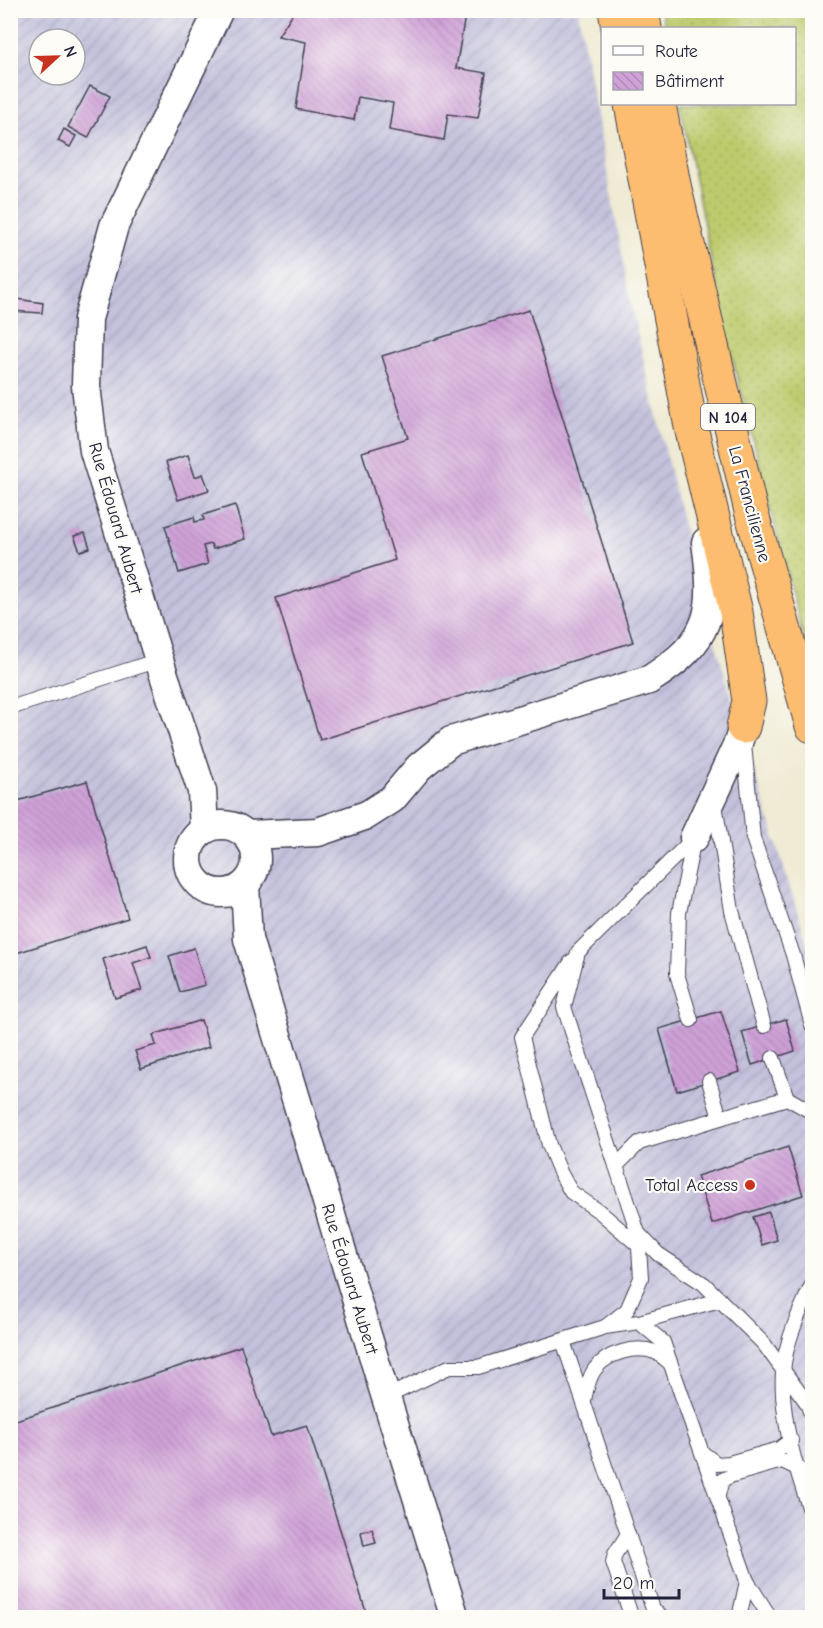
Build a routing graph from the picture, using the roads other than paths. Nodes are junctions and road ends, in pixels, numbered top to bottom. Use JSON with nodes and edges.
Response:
{"nodes":[{"id":1,"x":219,"y":10,"type":"edge"},
{"id":2,"x":615,"y":10,"type":"edge"},
{"id":3,"x":642,"y":10,"type":"edge"},
{"id":4,"x":618,"y":27,"type":"edge"},
{"id":5,"x":645,"y":27,"type":"edge"},
{"id":6,"x":631,"y":105,"type":"edge"},
{"id":7,"x":659,"y":105,"type":"edge"},
{"id":8,"x":691,"y":427,"type":"junction"},
{"id":9,"x":159,"y":660,"type":"junction"},
{"id":10,"x":10,"y":708,"type":"edge"},
{"id":11,"x":813,"y":726,"type":"edge"},
{"id":12,"x":743,"y":727,"type":"junction"},
{"id":13,"x":202,"y":791,"type":"junction"},
{"id":14,"x":714,"y":796,"type":"junction"},
{"id":15,"x":204,"y":830,"type":"junction"},
{"id":16,"x":242,"y":831,"type":"junction"},
{"id":17,"x":694,"y":838,"type":"junction"},
{"id":18,"x":245,"y":885,"type":"junction"},
{"id":19,"x":213,"y":892,"type":"junction"},
{"id":20,"x":248,"y":939,"type":"junction"},
{"id":21,"x":578,"y":952,"type":"junction"},
{"id":22,"x":691,"y":1020,"type":"dead end"},
{"id":23,"x":813,"y":1025,"type":"edge"},
{"id":24,"x":764,"y":1026,"type":"dead end"},
{"id":25,"x":774,"y":1058,"type":"dead end"},
{"id":26,"x":709,"y":1081,"type":"dead end"},
{"id":27,"x":787,"y":1098,"type":"junction"},
{"id":28,"x":813,"y":1112,"type":"edge"},
{"id":29,"x":720,"y":1118,"type":"junction"},
{"id":30,"x":616,"y":1167,"type":"junction"},
{"id":31,"x":638,"y":1239,"type":"junction"},
{"id":32,"x":813,"y":1285,"type":"edge"},
{"id":33,"x":720,"y":1300,"type":"junction"},
{"id":34,"x":639,"y":1322,"type":"junction"},
{"id":35,"x":605,"y":1327,"type":"junction"},
{"id":36,"x":563,"y":1341,"type":"junction"},
{"id":37,"x":670,"y":1363,"type":"junction"},
{"id":38,"x":783,"y":1370,"type":"junction"},
{"id":39,"x":386,"y":1397,"type":"junction"},
{"id":40,"x":584,"y":1403,"type":"junction"},
{"id":41,"x":813,"y":1417,"type":"edge"},
{"id":42,"x":791,"y":1440,"type":"junction"},
{"id":43,"x":704,"y":1455,"type":"junction"},
{"id":44,"x":799,"y":1469,"type":"junction"},
{"id":45,"x":718,"y":1495,"type":"junction"},
{"id":46,"x":813,"y":1516,"type":"edge"},
{"id":47,"x":628,"y":1534,"type":"junction"},
{"id":48,"x":747,"y":1581,"type":"junction"},
{"id":49,"x":455,"y":1617,"type":"edge"},
{"id":50,"x":632,"y":1617,"type":"edge"},
{"id":51,"x":662,"y":1617,"type":"edge"},
{"id":52,"x":740,"y":1617,"type":"edge"},
{"id":53,"x":773,"y":1617,"type":"edge"}],
"edges":[{"from":1,"to":9,"type":"street","name":"Rue Édouard Aubert"},
{"from":2,"to":4,"type":"highway"},
{"from":3,"to":5,"type":"highway"},
{"from":6,"to":8,"type":"highway"},
{"from":7,"to":11,"type":"highway","name":"La Francilienne","number":"N 104"},
{"from":8,"to":12,"type":"highway"},
{"from":8,"to":16,"type":"street"},
{"from":9,"to":10,"type":"lane"},
{"from":9,"to":13,"type":"street","name":"Rue Édouard Aubert"},
{"from":12,"to":14,"type":"street"},
{"from":12,"to":23,"type":"lane"},
{"from":13,"to":15,"type":"street","name":"Rue Édouard Aubert"},
{"from":13,"to":16,"type":"street","name":"Rue Édouard Aubert"},
{"from":14,"to":17,"type":"street"},
{"from":14,"to":24,"type":"lane"},
{"from":15,"to":16,"type":"street"},
{"from":15,"to":19,"type":"street"},
{"from":16,"to":18,"type":"street"},
{"from":17,"to":21,"type":"lane"},
{"from":17,"to":22,"type":"lane"},
{"from":18,"to":19,"type":"street"},
{"from":18,"to":20,"type":"street","name":"Rue Édouard Aubert"},
{"from":19,"to":20,"type":"street","name":"Rue Édouard Aubert"},
{"from":20,"to":39,"type":"street","name":"Rue Édouard Aubert"},
{"from":21,"to":30,"type":"lane"},
{"from":21,"to":31,"type":"lane"},
{"from":25,"to":27,"type":"lane"},
{"from":26,"to":29,"type":"lane"},
{"from":27,"to":28,"type":"lane"},
{"from":27,"to":29,"type":"lane"},
{"from":29,"to":30,"type":"lane"},
{"from":30,"to":31,"type":"lane"},
{"from":31,"to":33,"type":"lane"},
{"from":31,"to":35,"type":"lane"},
{"from":32,"to":38,"type":"lane"},
{"from":33,"to":34,"type":"lane"},
{"from":33,"to":38,"type":"lane"},
{"from":34,"to":35,"type":"lane"},
{"from":34,"to":37,"type":"lane"},
{"from":35,"to":36,"type":"lane"},
{"from":36,"to":39,"type":"lane"},
{"from":36,"to":40,"type":"lane"},
{"from":37,"to":40,"type":"lane"},
{"from":37,"to":43,"type":"lane"},
{"from":38,"to":41,"type":"lane"},
{"from":38,"to":42,"type":"lane"},
{"from":39,"to":49,"type":"street","name":"Rue Édouard Aubert"},
{"from":40,"to":47,"type":"lane"},
{"from":42,"to":43,"type":"lane"},
{"from":42,"to":44,"type":"lane"},
{"from":43,"to":45,"type":"lane"},
{"from":44,"to":45,"type":"lane"},
{"from":44,"to":46,"type":"lane"},
{"from":45,"to":48,"type":"lane"},
{"from":47,"to":50,"type":"lane"},
{"from":47,"to":51,"type":"lane"},
{"from":48,"to":52,"type":"lane"},
{"from":48,"to":53,"type":"lane"}]}
